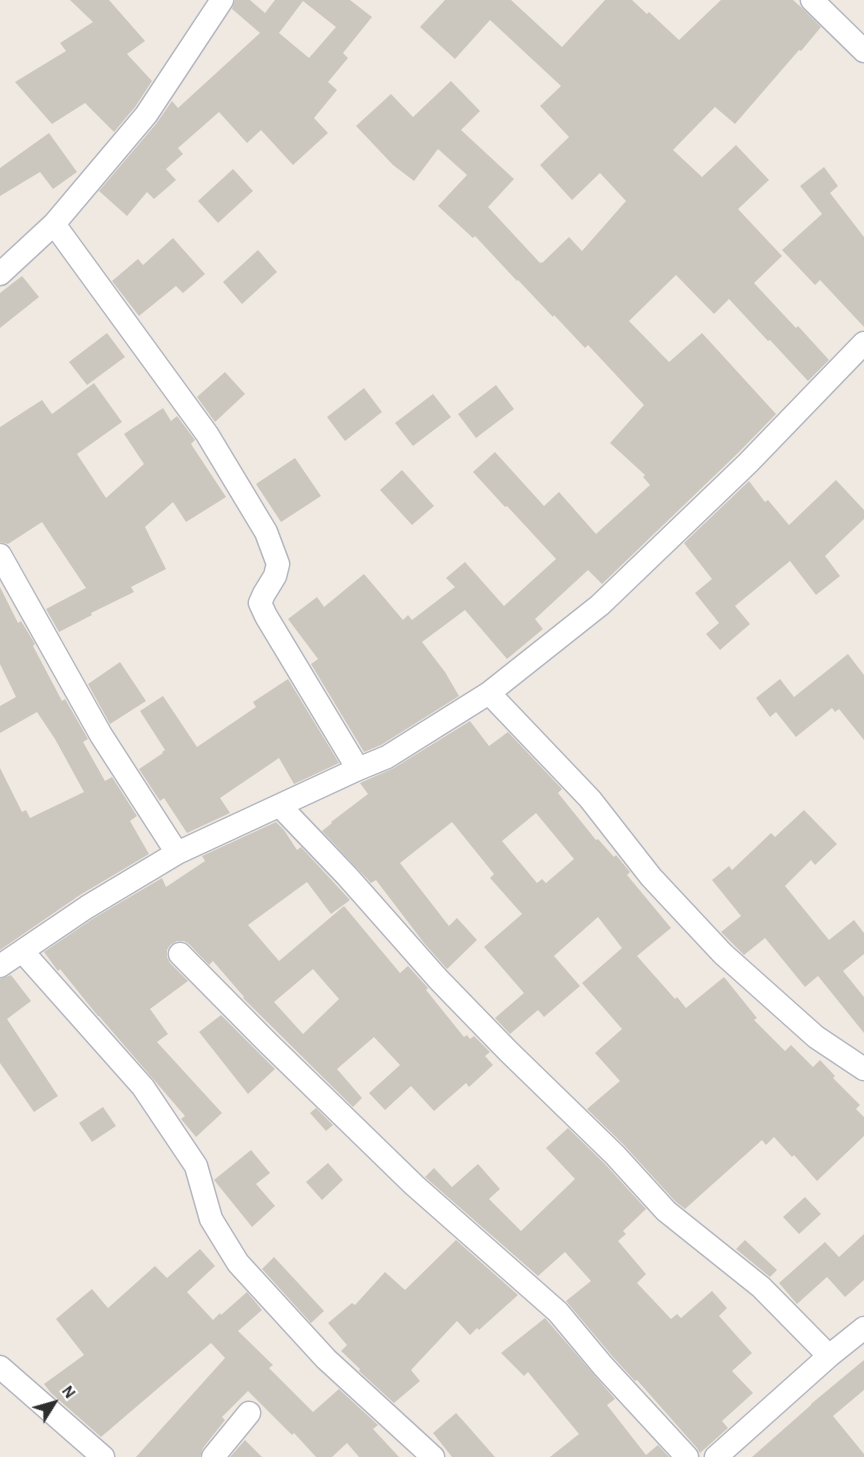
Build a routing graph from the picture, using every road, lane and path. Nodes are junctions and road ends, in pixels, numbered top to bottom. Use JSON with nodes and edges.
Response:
{"nodes":[{"id":1,"x":222,"y":0,"type":"edge"},
{"id":2,"x":812,"y":0,"type":"edge"},
{"id":3,"x":864,"y":51,"type":"edge"},
{"id":4,"x":54,"y":224,"type":"junction"},
{"id":5,"x":0,"y":274,"type":"edge"},
{"id":6,"x":864,"y":343,"type":"edge"},
{"id":7,"x":0,"y":555,"type":"edge"},
{"id":8,"x":489,"y":693,"type":"junction"},
{"id":9,"x":358,"y":770,"type":"junction"},
{"id":10,"x":280,"y":806,"type":"junction"},
{"id":11,"x":177,"y":853,"type":"junction"},
{"id":12,"x":23,"y":952,"type":"junction"},
{"id":13,"x":180,"y":954,"type":"dead end"},
{"id":14,"x":0,"y":966,"type":"edge"},
{"id":15,"x":864,"y":1069,"type":"edge"},
{"id":16,"x":864,"y":1328,"type":"edge"},
{"id":17,"x":829,"y":1356,"type":"junction"},
{"id":18,"x":0,"y":1367,"type":"edge"},
{"id":19,"x":249,"y":1413,"type":"dead end"},
{"id":20,"x":103,"y":1457,"type":"edge"},
{"id":21,"x":213,"y":1457,"type":"edge"},
{"id":22,"x":433,"y":1457,"type":"edge"},
{"id":23,"x":687,"y":1457,"type":"edge"},
{"id":24,"x":716,"y":1457,"type":"edge"}],
"edges":[{"from":1,"to":4,"type":"street"},
{"from":2,"to":3,"type":"street"},
{"from":4,"to":5,"type":"street"},
{"from":4,"to":9,"type":"street"},
{"from":6,"to":8,"type":"street"},
{"from":7,"to":11,"type":"street"},
{"from":8,"to":9,"type":"street"},
{"from":8,"to":15,"type":"street"},
{"from":9,"to":10,"type":"street"},
{"from":10,"to":11,"type":"street"},
{"from":10,"to":17,"type":"street"},
{"from":11,"to":12,"type":"street"},
{"from":12,"to":14,"type":"street"},
{"from":12,"to":22,"type":"street"},
{"from":13,"to":23,"type":"street"},
{"from":16,"to":17,"type":"street"},
{"from":17,"to":24,"type":"street"},
{"from":18,"to":20,"type":"street"},
{"from":19,"to":21,"type":"street"}]}
